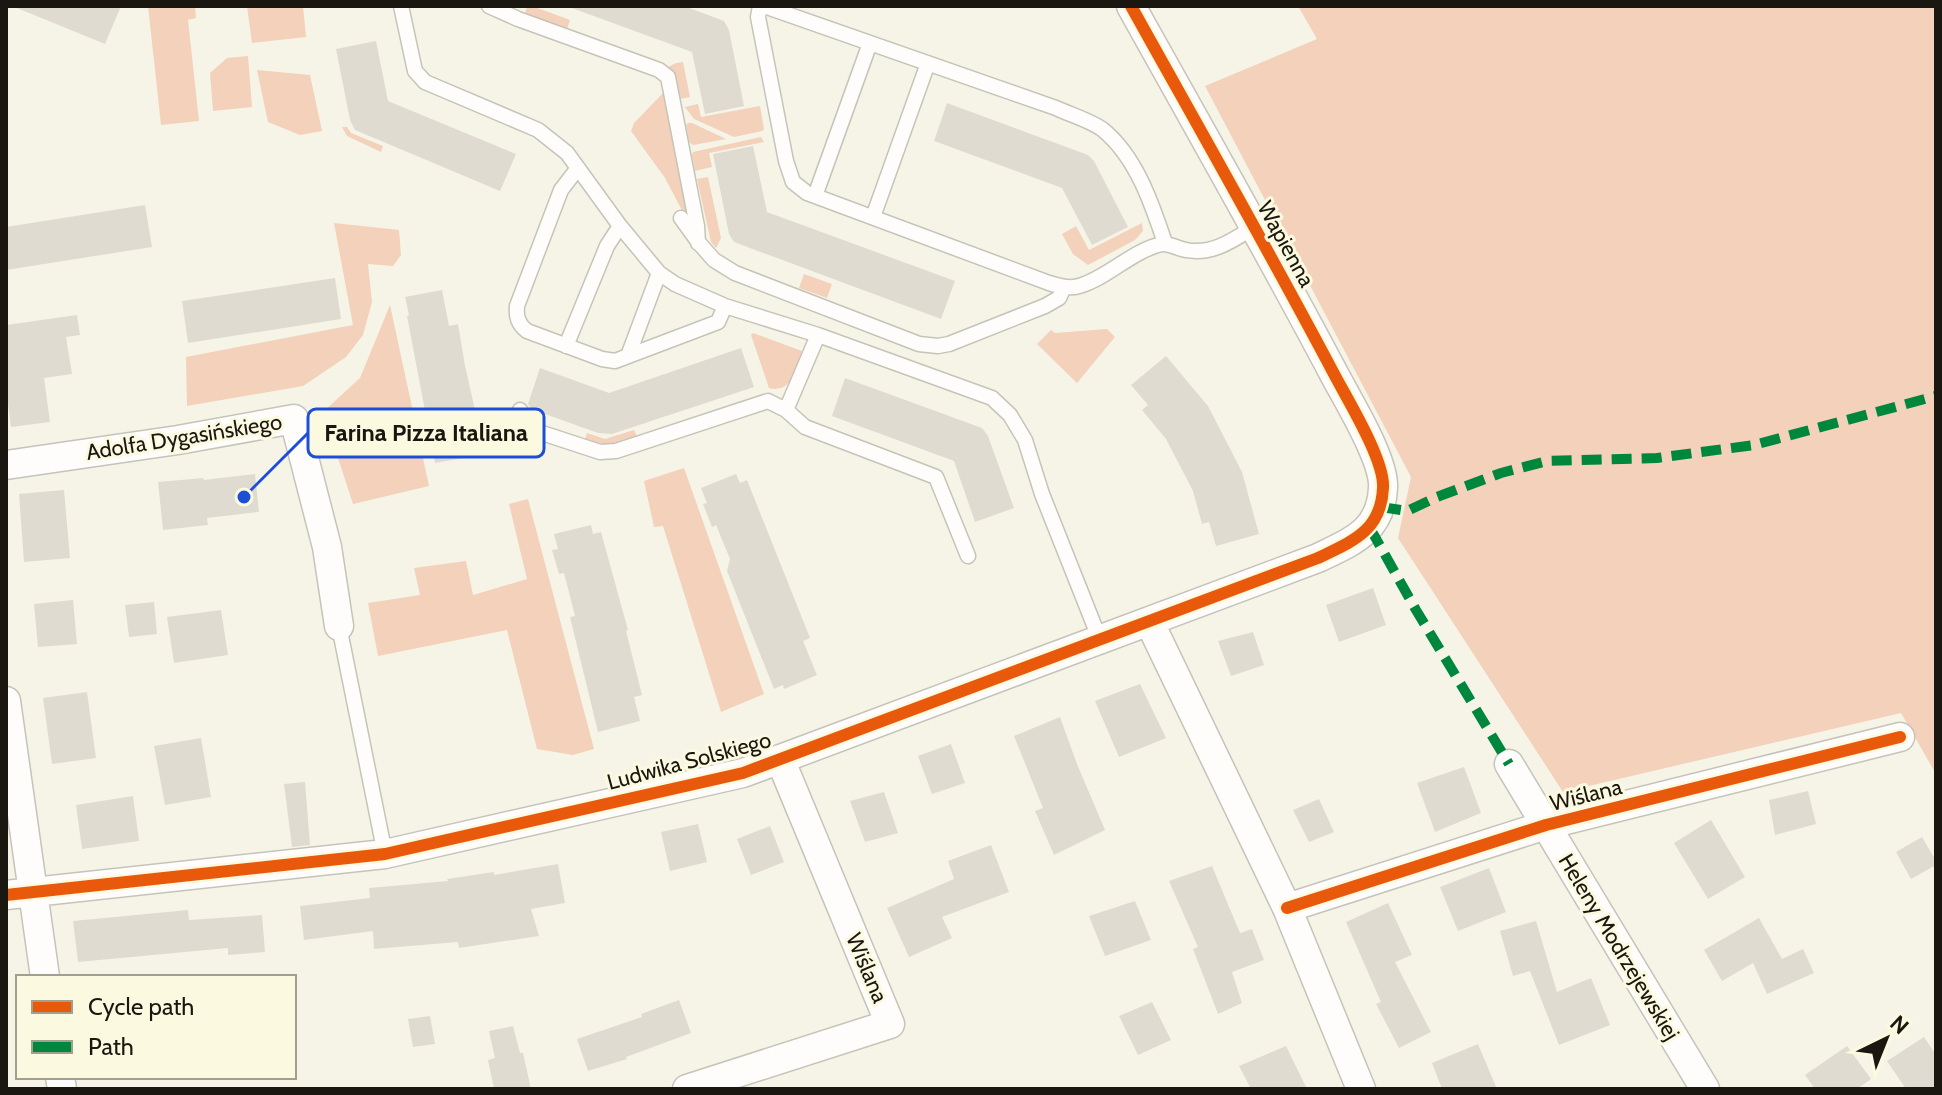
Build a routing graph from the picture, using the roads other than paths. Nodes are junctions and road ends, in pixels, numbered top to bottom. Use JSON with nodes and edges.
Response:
{"nodes":[{"id":1,"x":401,"y":6,"type":"edge"},
{"id":2,"x":489,"y":6,"type":"edge"},
{"id":3,"x":762,"y":6,"type":"edge"},
{"id":4,"x":1131,"y":6,"type":"edge"},
{"id":5,"x":870,"y":43,"type":"junction"},
{"id":6,"x":928,"y":63,"type":"junction"},
{"id":7,"x":578,"y":168,"type":"junction"},
{"id":8,"x":815,"y":196,"type":"junction"},
{"id":9,"x":873,"y":217,"type":"junction"},
{"id":10,"x":681,"y":218,"type":"dead end"},
{"id":11,"x":620,"y":226,"type":"junction"},
{"id":12,"x":1254,"y":227,"type":"junction"},
{"id":13,"x":699,"y":243,"type":"junction"},
{"id":14,"x":1165,"y":243,"type":"junction"},
{"id":15,"x":659,"y":273,"type":"junction"},
{"id":16,"x":1064,"y":287,"type":"junction"},
{"id":17,"x":725,"y":306,"type":"junction"},
{"id":18,"x":818,"y":335,"type":"junction"},
{"id":19,"x":566,"y":346,"type":"junction"},
{"id":20,"x":628,"y":356,"type":"junction"},
{"id":21,"x":520,"y":410,"type":"dead end"},
{"id":22,"x":786,"y":410,"type":"junction"},
{"id":23,"x":6,"y":465,"type":"edge"},
{"id":24,"x":1381,"y":507,"type":"joint"},
{"id":25,"x":968,"y":556,"type":"dead end"},
{"id":26,"x":1149,"y":621,"type":"junction"},
{"id":27,"x":339,"y":626,"type":"joint"},
{"id":28,"x":1100,"y":640,"type":"junction"},
{"id":29,"x":6,"y":701,"type":"edge"},
{"id":30,"x":1900,"y":737,"type":"dead end"},
{"id":31,"x":780,"y":759,"type":"junction"},
{"id":32,"x":1509,"y":764,"type":"dead end"},
{"id":33,"x":1546,"y":825,"type":"junction"},
{"id":34,"x":385,"y":854,"type":"junction"},
{"id":35,"x":19,"y":894,"type":"edge"},
{"id":36,"x":1287,"y":908,"type":"junction"},
{"id":37,"x":44,"y":975,"type":"edge"},
{"id":38,"x":687,"y":1089,"type":"edge"},
{"id":39,"x":1361,"y":1089,"type":"edge"},
{"id":40,"x":1705,"y":1089,"type":"edge"}],
"edges":[{"from":1,"to":7,"type":"lane"},
{"from":2,"to":13,"type":"lane"},
{"from":3,"to":5,"type":"lane"},
{"from":3,"to":8,"type":"lane"},
{"from":4,"to":12,"type":"street","name":"Wapienna"},
{"from":5,"to":6,"type":"lane"},
{"from":5,"to":8,"type":"lane"},
{"from":6,"to":9,"type":"lane"},
{"from":6,"to":14,"type":"lane"},
{"from":7,"to":11,"type":"lane"},
{"from":7,"to":19,"type":"lane"},
{"from":8,"to":9,"type":"lane"},
{"from":9,"to":16,"type":"lane"},
{"from":10,"to":13,"type":"lane"},
{"from":11,"to":15,"type":"lane"},
{"from":11,"to":19,"type":"lane"},
{"from":12,"to":14,"type":"lane"},
{"from":12,"to":24,"type":"street","name":"Wapienna"},
{"from":13,"to":16,"type":"lane"},
{"from":14,"to":16,"type":"lane"},
{"from":15,"to":17,"type":"lane"},
{"from":15,"to":20,"type":"lane"},
{"from":17,"to":18,"type":"lane"},
{"from":17,"to":20,"type":"lane"},
{"from":18,"to":22,"type":"lane"},
{"from":18,"to":28,"type":"lane"},
{"from":19,"to":20,"type":"lane"},
{"from":21,"to":22,"type":"lane"},
{"from":22,"to":25,"type":"lane"},
{"from":23,"to":27,"type":"street","name":"Adolfa Dygasińskiego"},
{"from":24,"to":26,"type":"street","name":"Ludwika Solskiego"},
{"from":26,"to":28,"type":"street","name":"Ludwika Solskiego"},
{"from":26,"to":36,"type":"street"},
{"from":27,"to":34,"type":"lane"},
{"from":28,"to":31,"type":"street","name":"Ludwika Solskiego"},
{"from":29,"to":35,"type":"street"},
{"from":30,"to":33,"type":"street","name":"Wiślana"},
{"from":31,"to":34,"type":"street","name":"Ludwika Solskiego"},
{"from":31,"to":38,"type":"street","name":"Wiślana"},
{"from":32,"to":33,"type":"street","name":"Heleny Modrzejewskiej"},
{"from":33,"to":36,"type":"street","name":"Wiślana"},
{"from":33,"to":40,"type":"street","name":"Heleny Modrzejewskiej"},
{"from":34,"to":35,"type":"street","name":"Ludwika Solskiego"},
{"from":35,"to":37,"type":"street"},
{"from":36,"to":39,"type":"street"}]}
